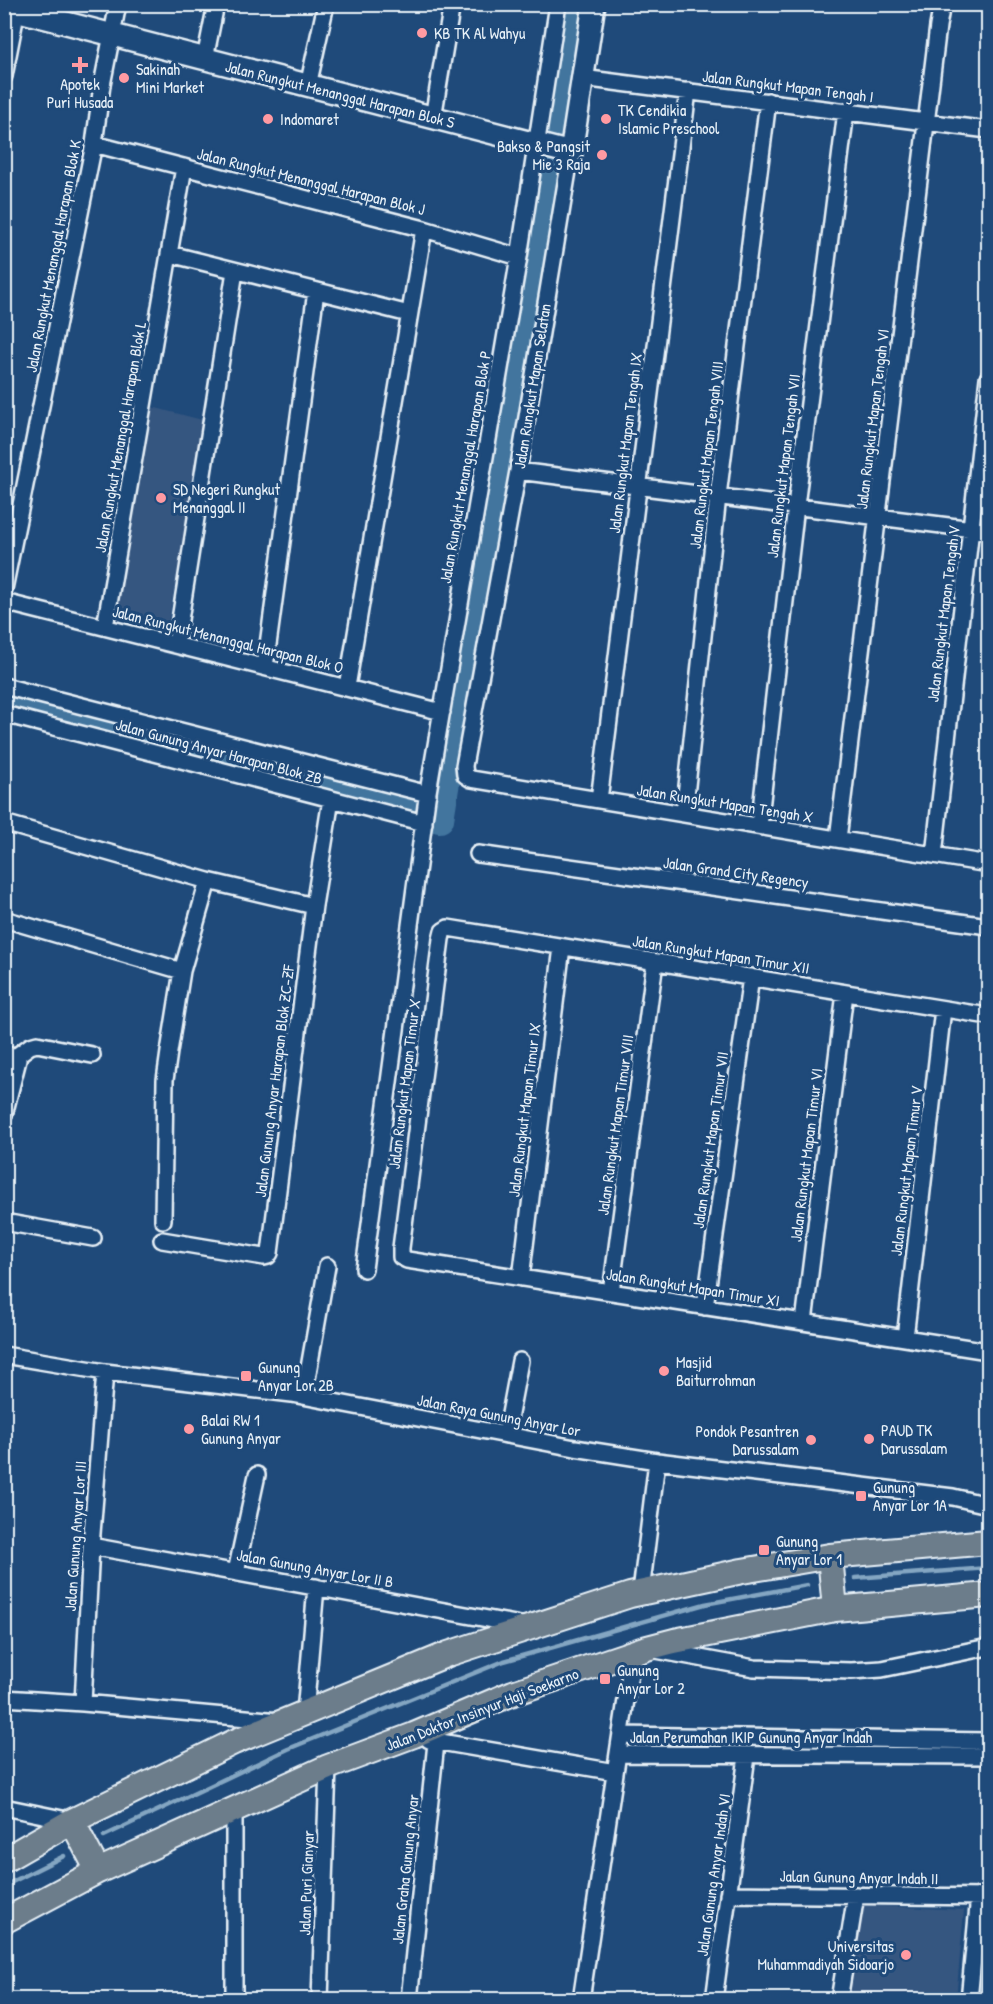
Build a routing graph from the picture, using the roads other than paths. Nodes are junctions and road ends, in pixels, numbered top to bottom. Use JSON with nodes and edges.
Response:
{"nodes":[{"id":1,"x":118,"y":4,"type":"edge"},
{"id":2,"x":216,"y":4,"type":"edge"},
{"id":3,"x":327,"y":4,"type":"edge"},
{"id":4,"x":452,"y":4,"type":"edge"},
{"id":5,"x":558,"y":4,"type":"edge"},
{"id":6,"x":594,"y":4,"type":"edge"},
{"id":7,"x":942,"y":4,"type":"edge"},
{"id":8,"x":12,"y":8,"type":"edge"},
{"id":9,"x":112,"y":36,"type":"junction"},
{"id":10,"x":205,"y":59,"type":"junction"},
{"id":11,"x":4,"y":76,"type":"edge"},
{"id":12,"x":582,"y":78,"type":"junction"},
{"id":13,"x":308,"y":86,"type":"junction"},
{"id":14,"x":688,"y":91,"type":"junction"},
{"id":15,"x":768,"y":101,"type":"junction"},
{"id":16,"x":846,"y":111,"type":"junction"},
{"id":17,"x":433,"y":118,"type":"junction"},
{"id":18,"x":926,"y":122,"type":"junction"},
{"id":19,"x":988,"y":130,"type":"edge"},
{"id":20,"x":94,"y":144,"type":"junction"},
{"id":21,"x":538,"y":145,"type":"junction"},
{"id":22,"x":567,"y":152,"type":"junction"},
{"id":23,"x":184,"y":167,"type":"junction"},
{"id":24,"x":424,"y":229,"type":"junction"},
{"id":25,"x":170,"y":254,"type":"junction"},
{"id":26,"x":519,"y":257,"type":"junction"},
{"id":27,"x":235,"y":271,"type":"junction"},
{"id":28,"x":316,"y":291,"type":"junction"},
{"id":29,"x":409,"y":314,"type":"junction"},
{"id":30,"x":988,"y":378,"type":"edge"},
{"id":31,"x":518,"y":471,"type":"junction"},
{"id":32,"x":638,"y":486,"type":"junction"},
{"id":33,"x":718,"y":496,"type":"junction"},
{"id":34,"x":796,"y":506,"type":"junction"},
{"id":35,"x":878,"y":516,"type":"junction"},
{"id":36,"x":971,"y":528,"type":"junction"},
{"id":37,"x":988,"y":531,"type":"edge"},
{"id":38,"x":4,"y":589,"type":"edge"},
{"id":39,"x":4,"y":602,"type":"edge"},
{"id":40,"x":105,"y":627,"type":"junction"},
{"id":41,"x":177,"y":645,"type":"junction"},
{"id":42,"x":265,"y":667,"type":"junction"},
{"id":43,"x":4,"y":686,"type":"edge"},
{"id":44,"x":346,"y":687,"type":"junction"},
{"id":45,"x":442,"y":712,"type":"junction"},
{"id":46,"x":4,"y":714,"type":"edge"},
{"id":47,"x":464,"y":766,"type":"joint"},
{"id":48,"x":427,"y":798,"type":"junction"},
{"id":49,"x":331,"y":799,"type":"junction"},
{"id":50,"x":599,"y":800,"type":"junction"},
{"id":51,"x":684,"y":814,"type":"junction"},
{"id":52,"x":424,"y":820,"type":"junction"},
{"id":53,"x":4,"y":822,"type":"edge"},
{"id":54,"x":759,"y":826,"type":"junction"},
{"id":55,"x":838,"y":839,"type":"junction"},
{"id":56,"x":478,"y":854,"type":"dead end"},
{"id":57,"x":934,"y":855,"type":"junction"},
{"id":58,"x":988,"y":864,"type":"edge"},
{"id":59,"x":208,"y":881,"type":"junction"},
{"id":60,"x":314,"y":906,"type":"junction"},
{"id":61,"x":5,"y":922,"type":"edge"},
{"id":62,"x":988,"y":926,"type":"edge"},
{"id":63,"x":448,"y":928,"type":"joint"},
{"id":64,"x":562,"y":947,"type":"junction"},
{"id":65,"x":655,"y":962,"type":"junction"},
{"id":66,"x":182,"y":971,"type":"junction"},
{"id":67,"x":751,"y":977,"type":"junction"},
{"id":68,"x":845,"y":993,"type":"junction"},
{"id":69,"x":943,"y":1009,"type":"junction"},
{"id":70,"x":988,"y":1016,"type":"edge"},
{"id":71,"x":10,"y":1055,"type":"edge"},
{"id":72,"x":92,"y":1055,"type":"dead end"},
{"id":73,"x":4,"y":1115,"type":"edge"},
{"id":74,"x":163,"y":1220,"type":"dead end"},
{"id":75,"x":4,"y":1222,"type":"edge"},
{"id":76,"x":93,"y":1238,"type":"dead end"},
{"id":77,"x":162,"y":1240,"type":"dead end"},
{"id":78,"x":401,"y":1248,"type":"joint"},
{"id":79,"x":327,"y":1266,"type":"dead end"},
{"id":80,"x":364,"y":1269,"type":"dead end"},
{"id":81,"x":521,"y":1278,"type":"junction"},
{"id":82,"x":611,"y":1292,"type":"junction"},
{"id":83,"x":705,"y":1307,"type":"junction"},
{"id":84,"x":804,"y":1322,"type":"junction"},
{"id":85,"x":905,"y":1338,"type":"junction"},
{"id":86,"x":988,"y":1351,"type":"edge"},
{"id":87,"x":4,"y":1355,"type":"edge"},
{"id":88,"x":520,"y":1361,"type":"dead end"},
{"id":89,"x":105,"y":1372,"type":"junction"},
{"id":90,"x":304,"y":1396,"type":"junction"},
{"id":91,"x":506,"y":1435,"type":"junction"},
{"id":92,"x":657,"y":1461,"type":"junction"},
{"id":93,"x":256,"y":1475,"type":"dead end"},
{"id":94,"x":988,"y":1505,"type":"edge"},
{"id":95,"x":988,"y":1542,"type":"edge"},
{"id":96,"x":91,"y":1546,"type":"junction"},
{"id":97,"x":830,"y":1556,"type":"junction"},
{"id":98,"x":236,"y":1572,"type":"junction"},
{"id":99,"x":316,"y":1587,"type":"junction"},
{"id":100,"x":641,"y":1592,"type":"junction"},
{"id":101,"x":988,"y":1595,"type":"edge"},
{"id":102,"x":835,"y":1609,"type":"junction"},
{"id":103,"x":532,"y":1627,"type":"junction"},
{"id":104,"x":988,"y":1647,"type":"edge"},
{"id":105,"x":640,"y":1651,"type":"junction"},
{"id":106,"x":4,"y":1698,"type":"edge"},
{"id":107,"x":82,"y":1703,"type":"junction"},
{"id":108,"x":235,"y":1716,"type":"junction"},
{"id":109,"x":295,"y":1717,"type":"junction"},
{"id":110,"x":414,"y":1735,"type":"junction"},
{"id":111,"x":621,"y":1735,"type":"junction"},
{"id":112,"x":988,"y":1740,"type":"edge"},
{"id":113,"x":234,"y":1742,"type":"junction"},
{"id":114,"x":436,"y":1743,"type":"junction"},
{"id":115,"x":618,"y":1754,"type":"junction"},
{"id":116,"x":747,"y":1756,"type":"junction"},
{"id":117,"x":988,"y":1756,"type":"edge"},
{"id":118,"x":328,"y":1767,"type":"junction"},
{"id":119,"x":615,"y":1772,"type":"junction"},
{"id":120,"x":4,"y":1807,"type":"edge"},
{"id":121,"x":234,"y":1808,"type":"junction"},
{"id":122,"x":72,"y":1821,"type":"junction"},
{"id":123,"x":4,"y":1860,"type":"edge"},
{"id":124,"x":98,"y":1871,"type":"junction"},
{"id":125,"x":729,"y":1894,"type":"junction"},
{"id":126,"x":856,"y":1895,"type":"junction"},
{"id":127,"x":984,"y":1897,"type":"edge"},
{"id":128,"x":4,"y":1921,"type":"edge"},
{"id":129,"x":234,"y":2000,"type":"edge"},
{"id":130,"x":320,"y":2000,"type":"edge"},
{"id":131,"x":409,"y":2000,"type":"edge"},
{"id":132,"x":581,"y":2000,"type":"edge"},
{"id":133,"x":714,"y":2000,"type":"edge"},
{"id":134,"x":839,"y":2000,"type":"edge"},
{"id":135,"x":969,"y":2000,"type":"edge"}],
"edges":[{"from":1,"to":9,"type":"street","name":"Jalan Rungkut Menanggal Harapan Blok K"},
{"from":2,"to":10,"type":"street"},
{"from":3,"to":13,"type":"street"},
{"from":4,"to":17,"type":"street"},
{"from":5,"to":21,"type":"street","name":"Jalan Rungkut Menanggal Harapan Blok P"},
{"from":6,"to":12,"type":"street","name":"Jalan Rungkut Mapan Selatan"},
{"from":7,"to":18,"type":"street","name":"Jalan Rungkut Mapan Tengah VI"},
{"from":8,"to":9,"type":"street","name":"Jalan Rungkut Menanggal Harapan Blok S"},
{"from":8,"to":11,"type":"street"},
{"from":9,"to":10,"type":"street","name":"Jalan Rungkut Menanggal Harapan Blok S"},
{"from":9,"to":20,"type":"street","name":"Jalan Rungkut Menanggal Harapan Blok K"},
{"from":10,"to":13,"type":"street","name":"Jalan Rungkut Menanggal Harapan Blok S"},
{"from":12,"to":14,"type":"street","name":"Jalan Rungkut Mapan Tengah I"},
{"from":12,"to":22,"type":"street","name":"Jalan Rungkut Mapan Selatan"},
{"from":13,"to":17,"type":"street","name":"Jalan Rungkut Menanggal Harapan Blok S"},
{"from":14,"to":15,"type":"street","name":"Jalan Rungkut Mapan Tengah I"},
{"from":14,"to":32,"type":"street","name":"Jalan Rungkut Mapan Tengah IX"},
{"from":15,"to":16,"type":"street","name":"Jalan Rungkut Mapan Tengah I"},
{"from":15,"to":33,"type":"street","name":"Jalan Rungkut Mapan Tengah VIII"},
{"from":16,"to":18,"type":"street","name":"Jalan Rungkut Mapan Tengah I"},
{"from":16,"to":34,"type":"street","name":"Jalan Rungkut Mapan Tengah VII"},
{"from":17,"to":21,"type":"street","name":"Jalan Rungkut Menanggal Harapan Blok S"},
{"from":18,"to":19,"type":"street","name":"Jalan Rungkut Mapan Tengah I"},
{"from":18,"to":35,"type":"street","name":"Jalan Rungkut Mapan Tengah VI"},
{"from":20,"to":23,"type":"street","name":"Jalan Rungkut Menanggal Harapan Blok J"},
{"from":20,"to":38,"type":"street","name":"Jalan Rungkut Menanggal Harapan Blok K"},
{"from":21,"to":22,"type":"street","name":"Jalan Rungkut Menanggal Harapan Blok S"},
{"from":21,"to":26,"type":"street","name":"Jalan Rungkut Menanggal Harapan Blok P"},
{"from":22,"to":31,"type":"street","name":"Jalan Rungkut Mapan Selatan"},
{"from":23,"to":24,"type":"street","name":"Jalan Rungkut Menanggal Harapan Blok J"},
{"from":23,"to":25,"type":"street","name":"Jalan Rungkut Menanggal Harapan Blok L"},
{"from":24,"to":26,"type":"street","name":"Jalan Rungkut Menanggal Harapan Blok J"},
{"from":24,"to":29,"type":"street"},
{"from":25,"to":27,"type":"street"},
{"from":25,"to":40,"type":"street","name":"Jalan Rungkut Menanggal Harapan Blok L"},
{"from":26,"to":45,"type":"street","name":"Jalan Rungkut Menanggal Harapan Blok P"},
{"from":27,"to":28,"type":"street"},
{"from":27,"to":41,"type":"street"},
{"from":28,"to":29,"type":"street"},
{"from":28,"to":42,"type":"street"},
{"from":29,"to":44,"type":"street"},
{"from":30,"to":36,"type":"street","name":"Jalan Rungkut Mapan Tengah V"},
{"from":31,"to":32,"type":"street"},
{"from":31,"to":47,"type":"street","name":"Jalan Rungkut Mapan Selatan"},
{"from":32,"to":33,"type":"street"},
{"from":32,"to":50,"type":"street","name":"Jalan Rungkut Mapan Tengah IX"},
{"from":33,"to":34,"type":"street"},
{"from":33,"to":51,"type":"street","name":"Jalan Rungkut Mapan Tengah VIII"},
{"from":34,"to":35,"type":"street"},
{"from":34,"to":54,"type":"street","name":"Jalan Rungkut Mapan Tengah VII"},
{"from":35,"to":36,"type":"street"},
{"from":35,"to":55,"type":"street","name":"Jalan Rungkut Mapan Tengah VI"},
{"from":36,"to":37,"type":"street"},
{"from":36,"to":57,"type":"street","name":"Jalan Rungkut Mapan Tengah V"},
{"from":39,"to":40,"type":"street","name":"Jalan Rungkut Menanggal Harapan Blok O"},
{"from":40,"to":41,"type":"street","name":"Jalan Rungkut Menanggal Harapan Blok O"},
{"from":41,"to":42,"type":"street","name":"Jalan Rungkut Menanggal Harapan Blok O"},
{"from":42,"to":44,"type":"street","name":"Jalan Rungkut Menanggal Harapan Blok O"},
{"from":43,"to":48,"type":"street"},
{"from":44,"to":45,"type":"street","name":"Jalan Rungkut Menanggal Harapan Blok O"},
{"from":45,"to":48,"type":"street","name":"Jalan Rungkut Menanggal Harapan Blok P"},
{"from":46,"to":49,"type":"street","name":"Jalan Gunung Anyar Harapan Blok ZB"},
{"from":47,"to":50,"type":"street","name":"Jalan Rungkut Mapan Tengah X"},
{"from":48,"to":52,"type":"street","name":"Jalan Rungkut Menanggal Harapan Blok P"},
{"from":49,"to":52,"type":"street","name":"Jalan Gunung Anyar Harapan Blok ZB"},
{"from":49,"to":60,"type":"street","name":"Jalan Gunung Anyar Harapan Blok ZC-ZF"},
{"from":50,"to":51,"type":"street","name":"Jalan Rungkut Mapan Tengah X"},
{"from":51,"to":54,"type":"street","name":"Jalan Rungkut Mapan Tengah X"},
{"from":52,"to":80,"type":"street","name":"Jalan Rungkut Menanggal Harapan Blok P"},
{"from":53,"to":59,"type":"street"},
{"from":54,"to":55,"type":"street","name":"Jalan Rungkut Mapan Tengah X"},
{"from":55,"to":57,"type":"street","name":"Jalan Rungkut Mapan Tengah X"},
{"from":56,"to":62,"type":"street","name":"Jalan Grand City Regency"},
{"from":57,"to":58,"type":"street","name":"Jalan Rungkut Mapan Tengah X"},
{"from":59,"to":60,"type":"street"},
{"from":59,"to":66,"type":"street"},
{"from":60,"to":77,"type":"street","name":"Jalan Gunung Anyar Harapan Blok ZC-ZF"},
{"from":61,"to":66,"type":"street"},
{"from":63,"to":64,"type":"street","name":"Jalan Rungkut Mapan Timur XII"},
{"from":63,"to":78,"type":"street","name":"Jalan Rungkut Mapan Timur X"},
{"from":64,"to":65,"type":"street","name":"Jalan Rungkut Mapan Timur XII"},
{"from":64,"to":81,"type":"street","name":"Jalan Rungkut Mapan Timur IX"},
{"from":65,"to":67,"type":"street","name":"Jalan Rungkut Mapan Timur XII"},
{"from":65,"to":82,"type":"street","name":"Jalan Rungkut Mapan Timur VIII"},
{"from":66,"to":74,"type":"street"},
{"from":67,"to":68,"type":"street","name":"Jalan Rungkut Mapan Timur XII"},
{"from":67,"to":83,"type":"street","name":"Jalan Rungkut Mapan Timur VII"},
{"from":68,"to":69,"type":"street","name":"Jalan Rungkut Mapan Timur XII"},
{"from":68,"to":84,"type":"street","name":"Jalan Rungkut Mapan Timur VI"},
{"from":69,"to":70,"type":"street","name":"Jalan Rungkut Mapan Timur XII"},
{"from":69,"to":85,"type":"street","name":"Jalan Rungkut Mapan Timur V"},
{"from":71,"to":72,"type":"street"},
{"from":71,"to":73,"type":"street"},
{"from":75,"to":76,"type":"street"},
{"from":78,"to":81,"type":"street","name":"Jalan Rungkut Mapan Timur XI"},
{"from":79,"to":90,"type":"street"},
{"from":81,"to":82,"type":"street","name":"Jalan Rungkut Mapan Timur XI"},
{"from":82,"to":83,"type":"street","name":"Jalan Rungkut Mapan Timur XI"},
{"from":83,"to":84,"type":"street","name":"Jalan Rungkut Mapan Timur XI"},
{"from":84,"to":85,"type":"street","name":"Jalan Rungkut Mapan Timur XI"},
{"from":85,"to":86,"type":"street","name":"Jalan Rungkut Mapan Timur XI"},
{"from":87,"to":89,"type":"street","name":"Jalan Raya Gunung Anyar Lor"},
{"from":88,"to":91,"type":"street"},
{"from":89,"to":90,"type":"street","name":"Jalan Raya Gunung Anyar Lor"},
{"from":89,"to":96,"type":"street","name":"Jalan Gunung Anyar Lor III"},
{"from":90,"to":91,"type":"street","name":"Jalan Raya Gunung Anyar Lor"},
{"from":91,"to":92,"type":"street","name":"Jalan Raya Gunung Anyar Lor"},
{"from":92,"to":94,"type":"street","name":"Jalan Raya Gunung Anyar Lor"},
{"from":92,"to":100,"type":"street"},
{"from":93,"to":98,"type":"street"},
{"from":95,"to":97,"type":"main road"},
{"from":96,"to":98,"type":"street","name":"Jalan Gunung Anyar Lor II B"},
{"from":96,"to":107,"type":"street","name":"Jalan Gunung Anyar Lor III"},
{"from":97,"to":100,"type":"main road"},
{"from":97,"to":102,"type":"main road"},
{"from":98,"to":99,"type":"street","name":"Jalan Gunung Anyar Lor II B"},
{"from":99,"to":103,"type":"street","name":"Jalan Gunung Anyar Lor II B"},
{"from":99,"to":109,"type":"street"},
{"from":100,"to":103,"type":"main road"},
{"from":101,"to":102,"type":"main road","name":"Jalan Doktor Insinyur Haji Soekarno"},
{"from":102,"to":105,"type":"main road","name":"Jalan Doktor Insinyur Haji Soekarno"},
{"from":103,"to":109,"type":"main road"},
{"from":104,"to":105,"type":"street"},
{"from":105,"to":110,"type":"main road","name":"Jalan Doktor Insinyur Haji Soekarno"},
{"from":105,"to":111,"type":"street"},
{"from":106,"to":107,"type":"street"},
{"from":107,"to":108,"type":"street"},
{"from":108,"to":109,"type":"street"},
{"from":108,"to":113,"type":"street"},
{"from":109,"to":113,"type":"main road"},
{"from":110,"to":114,"type":"street"},
{"from":110,"to":118,"type":"main road","name":"Jalan Doktor Insinyur Haji Soekarno"},
{"from":111,"to":112,"type":"street"},
{"from":111,"to":115,"type":"street"},
{"from":113,"to":122,"type":"main road"},
{"from":114,"to":119,"type":"street"},
{"from":114,"to":131,"type":"street","name":"Jalan Graha Gunung Anyar"},
{"from":115,"to":116,"type":"street","name":"Jalan Perumahan IKIP Gunung Anyar Indah"},
{"from":115,"to":119,"type":"street","name":"Jalan Perumahan IKIP Gunung Anyar Indah"},
{"from":116,"to":117,"type":"street","name":"Jalan Perumahan IKIP Gunung Anyar Indah"},
{"from":116,"to":125,"type":"street","name":"Jalan Gunung Anyar Indah VI"},
{"from":118,"to":121,"type":"main road","name":"Jalan Doktor Insinyur Haji Soekarno"},
{"from":118,"to":130,"type":"street","name":"Jalan Puri Gianyar"},
{"from":119,"to":132,"type":"street","name":"Jalan Perumahan IKIP Gunung Anyar Indah"},
{"from":120,"to":122,"type":"street"},
{"from":121,"to":124,"type":"main road","name":"Jalan Doktor Insinyur Haji Soekarno"},
{"from":121,"to":129,"type":"street"},
{"from":122,"to":123,"type":"main road"},
{"from":122,"to":124,"type":"main road"},
{"from":124,"to":128,"type":"main road","name":"Jalan Doktor Insinyur Haji Soekarno"},
{"from":125,"to":126,"type":"street","name":"Jalan Gunung Anyar Indah II"},
{"from":125,"to":133,"type":"street","name":"Jalan Gunung Anyar Indah VI"},
{"from":126,"to":127,"type":"street","name":"Jalan Gunung Anyar Indah II"},
{"from":126,"to":134,"type":"street"},
{"from":127,"to":135,"type":"street"}]}
